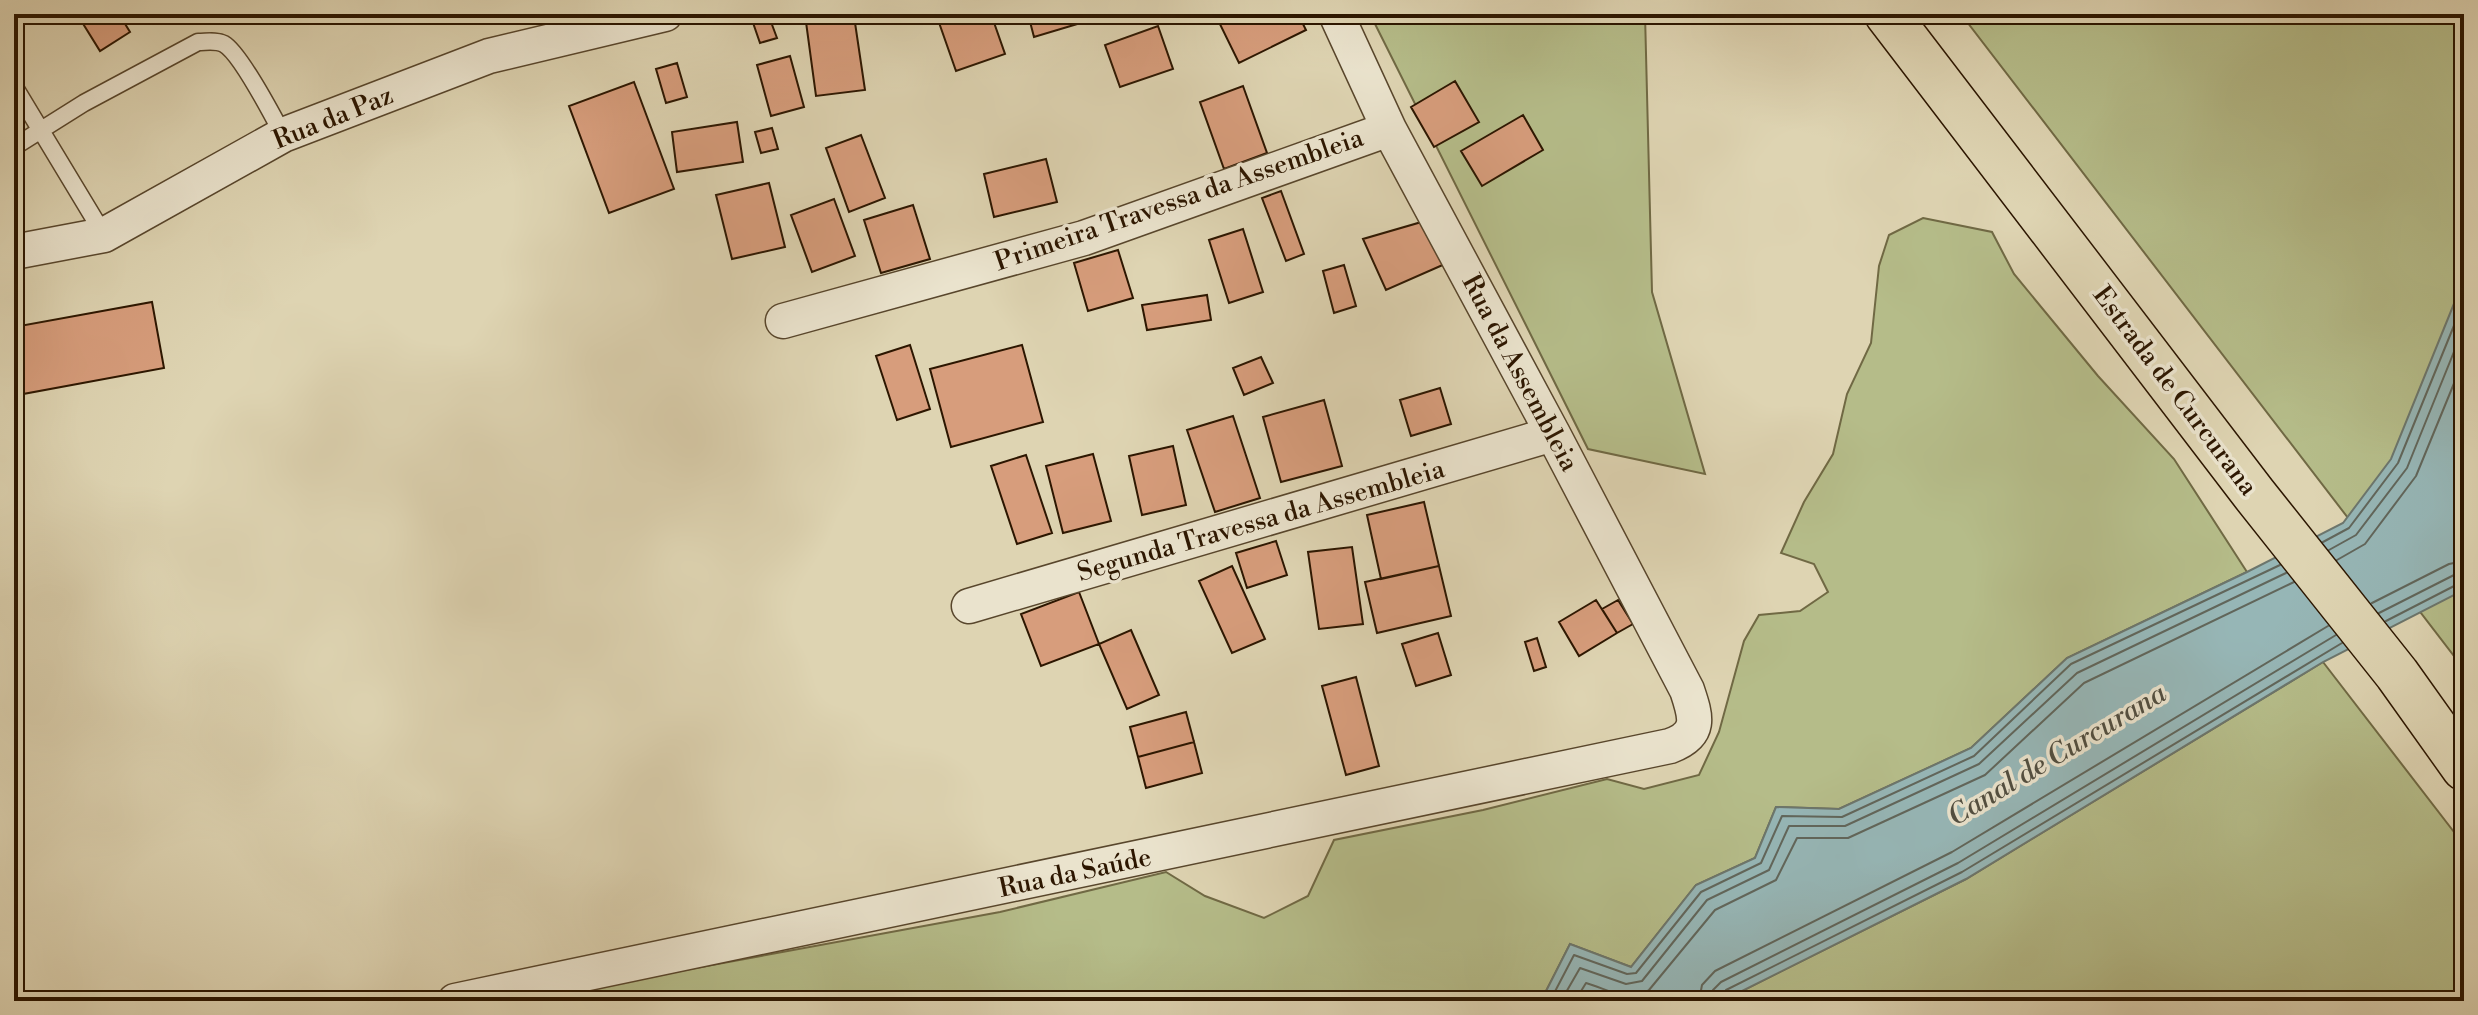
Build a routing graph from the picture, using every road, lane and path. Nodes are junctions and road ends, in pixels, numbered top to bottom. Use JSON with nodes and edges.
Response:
{"nodes":[{"id":1,"x":665,"y":14,"type":"edge"},
{"id":2,"x":1336,"y":14,"type":"edge"},
{"id":3,"x":1887,"y":14,"type":"edge"},
{"id":4,"x":14,"y":86,"type":"edge"},
{"id":5,"x":1389,"y":129,"type":"junction"},
{"id":6,"x":42,"y":131,"type":"junction"},
{"id":7,"x":283,"y":135,"type":"junction"},
{"id":8,"x":14,"y":147,"type":"edge"},
{"id":9,"x":104,"y":235,"type":"junction"},
{"id":10,"x":14,"y":252,"type":"edge"},
{"id":11,"x":783,"y":321,"type":"dead end"},
{"id":12,"x":1553,"y":434,"type":"junction"},
{"id":13,"x":969,"y":606,"type":"dead end"},
{"id":14,"x":1691,"y":734,"type":"joint"},
{"id":15,"x":2464,"y":768,"type":"edge"},
{"id":16,"x":455,"y":1001,"type":"edge"}],
"edges":[{"from":1,"to":7,"type":"street","name":"Rua da Paz"},
{"from":2,"to":5,"type":"street","name":"Rua da Assembleia"},
{"from":3,"to":15,"type":"main road","name":"Estrada de Curcurana"},
{"from":4,"to":6,"type":"lane"},
{"from":5,"to":11,"type":"street","name":"Primeira Travessa da Assembleia"},
{"from":5,"to":12,"type":"street","name":"Rua da Assembleia"},
{"from":6,"to":7,"type":"lane"},
{"from":6,"to":8,"type":"lane"},
{"from":6,"to":9,"type":"lane"},
{"from":7,"to":9,"type":"street","name":"Rua da Paz"},
{"from":9,"to":10,"type":"street","name":"Rua da Paz"},
{"from":12,"to":13,"type":"street","name":"Segunda Travessa da Assembleia"},
{"from":12,"to":14,"type":"street","name":"Rua da Assembleia"},
{"from":14,"to":16,"type":"street","name":"Rua da Saúde"}]}
